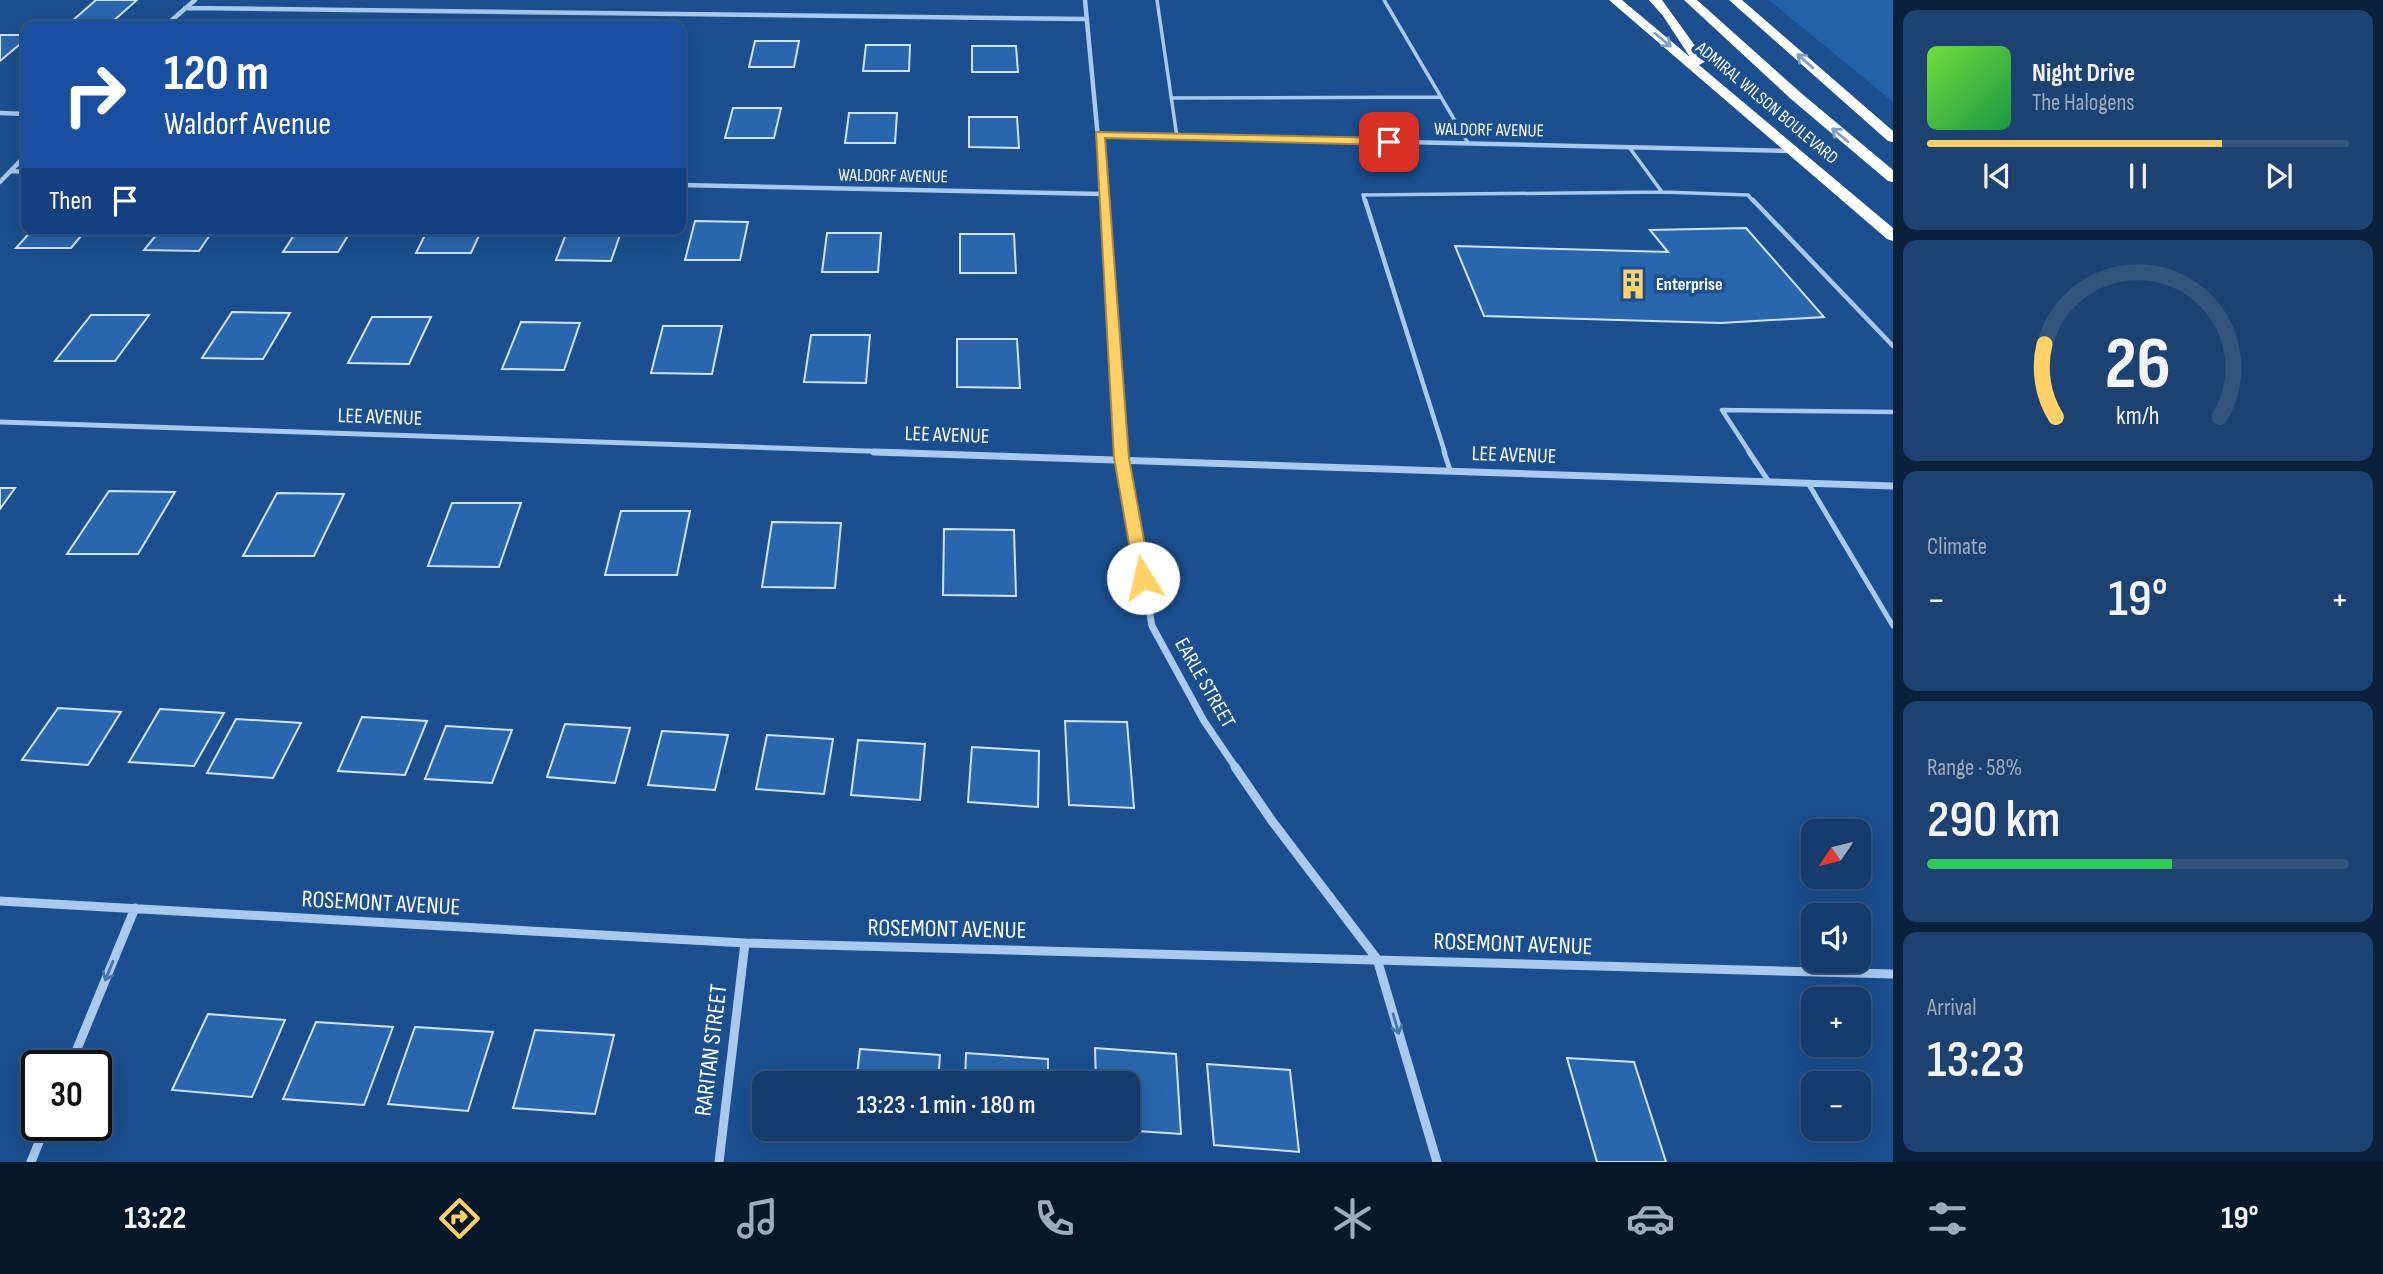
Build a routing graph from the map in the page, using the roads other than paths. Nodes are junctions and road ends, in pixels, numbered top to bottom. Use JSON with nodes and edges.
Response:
{"nodes":[{"id":1,"x":195,"y":0,"type":"edge"},
{"id":2,"x":1085,"y":0,"type":"edge"},
{"id":3,"x":1157,"y":0,"type":"edge"},
{"id":4,"x":1384,"y":0,"type":"edge"},
{"id":5,"x":1615,"y":0,"type":"edge"},
{"id":6,"x":1655,"y":0,"type":"edge"},
{"id":7,"x":1690,"y":0,"type":"edge"},
{"id":8,"x":1735,"y":0,"type":"edge"},
{"id":9,"x":185,"y":8,"type":"junction"},
{"id":10,"x":1087,"y":19,"type":"junction"},
{"id":11,"x":171,"y":21,"type":"edge"},
{"id":12,"x":1712,"y":80,"type":"junction"},
{"id":13,"x":1441,"y":97,"type":"junction"},
{"id":14,"x":1171,"y":98,"type":"junction"},
{"id":15,"x":0,"y":113,"type":"edge"},
{"id":16,"x":21,"y":114,"type":"edge"},
{"id":17,"x":1100,"y":135,"type":"junction"},
{"id":18,"x":1177,"y":137,"type":"junction"},
{"id":19,"x":1893,"y":138,"type":"edge"},
{"id":20,"x":1468,"y":143,"type":"junction"},
{"id":21,"x":1629,"y":147,"type":"junction"},
{"id":22,"x":1794,"y":151,"type":"junction"},
{"id":23,"x":21,"y":160,"type":"edge"},
{"id":24,"x":11,"y":171,"type":"junction"},
{"id":25,"x":21,"y":172,"type":"edge"},
{"id":26,"x":1893,"y":178,"type":"edge"},
{"id":27,"x":0,"y":182,"type":"edge"},
{"id":28,"x":686,"y":185,"type":"edge"},
{"id":29,"x":1662,"y":192,"type":"junction"},
{"id":30,"x":1104,"y":194,"type":"junction"},
{"id":31,"x":1893,"y":236,"type":"edge"},
{"id":32,"x":1893,"y":346,"type":"edge"},
{"id":33,"x":1893,"y":412,"type":"edge"},
{"id":34,"x":0,"y":422,"type":"edge"},
{"id":35,"x":1122,"y":458,"type":"junction"},
{"id":36,"x":1450,"y":470,"type":"junction"},
{"id":37,"x":1769,"y":482,"type":"junction"},
{"id":38,"x":1808,"y":483,"type":"junction"},
{"id":39,"x":1893,"y":486,"type":"edge"},
{"id":40,"x":1893,"y":626,"type":"edge"},
{"id":41,"x":0,"y":901,"type":"edge"},
{"id":42,"x":135,"y":908,"type":"junction"},
{"id":43,"x":745,"y":943,"type":"junction"},
{"id":44,"x":1377,"y":959,"type":"junction"},
{"id":45,"x":1893,"y":974,"type":"edge"},
{"id":46,"x":77,"y":1050,"type":"edge"},
{"id":47,"x":40,"y":1141,"type":"edge"},
{"id":48,"x":31,"y":1162,"type":"edge"},
{"id":49,"x":719,"y":1162,"type":"edge"},
{"id":50,"x":1437,"y":1162,"type":"edge"}],
"edges":[{"from":1,"to":9,"type":"street"},
{"from":2,"to":10,"type":"street","name":"EARLE STREET"},
{"from":3,"to":14,"type":"lane"},
{"from":4,"to":13,"type":"lane"},
{"from":5,"to":12,"type":"highway","name":"ADMIRAL WILSON BOULEVARD","one_way":true},
{"from":6,"to":12,"type":"highway"},
{"from":26,"to":7,"type":"highway","name":"ADMIRAL WILSON BOULEVARD","one_way":true},
{"from":19,"to":8,"type":"highway","one_way":true},
{"from":9,"to":10,"type":"street"},
{"from":9,"to":11,"type":"street"},
{"from":10,"to":17,"type":"street","name":"EARLE STREET"},
{"from":12,"to":22,"type":"highway","name":"ADMIRAL WILSON BOULEVARD"},
{"from":13,"to":14,"type":"lane"},
{"from":13,"to":20,"type":"lane"},
{"from":14,"to":18,"type":"lane"},
{"from":15,"to":16,"type":"street"},
{"from":17,"to":18,"type":"street","name":"WALDORF AVENUE"},
{"from":17,"to":30,"type":"street","name":"EARLE STREET"},
{"from":18,"to":20,"type":"street","name":"WALDORF AVENUE"},
{"from":20,"to":21,"type":"street","name":"WALDORF AVENUE"},
{"from":21,"to":22,"type":"street","name":"WALDORF AVENUE"},
{"from":21,"to":29,"type":"lane"},
{"from":22,"to":31,"type":"highway","name":"ADMIRAL WILSON BOULEVARD"},
{"from":23,"to":24,"type":"street"},
{"from":24,"to":25,"type":"street"},
{"from":24,"to":27,"type":"street"},
{"from":28,"to":30,"type":"street","name":"WALDORF AVENUE"},
{"from":29,"to":32,"type":"lane"},
{"from":29,"to":36,"type":"lane"},
{"from":30,"to":35,"type":"street","name":"EARLE STREET"},
{"from":33,"to":37,"type":"lane"},
{"from":34,"to":35,"type":"street","name":"LEE AVENUE"},
{"from":35,"to":36,"type":"street","name":"LEE AVENUE"},
{"from":35,"to":44,"type":"street","name":"EARLE STREET"},
{"from":36,"to":37,"type":"street","name":"LEE AVENUE"},
{"from":37,"to":38,"type":"street","name":"LEE AVENUE"},
{"from":38,"to":39,"type":"street","name":"LEE AVENUE"},
{"from":38,"to":40,"type":"lane"},
{"from":41,"to":42,"type":"street","name":"ROSEMONT AVENUE"},
{"from":42,"to":43,"type":"street","name":"ROSEMONT AVENUE"},
{"from":42,"to":46,"type":"street","one_way":true},
{"from":43,"to":44,"type":"street","name":"ROSEMONT AVENUE"},
{"from":43,"to":49,"type":"street","name":"RARITAN STREET"},
{"from":44,"to":45,"type":"street","name":"ROSEMONT AVENUE"},
{"from":44,"to":50,"type":"street","name":"EARLE STREET","one_way":true},
{"from":47,"to":48,"type":"street"}]}
